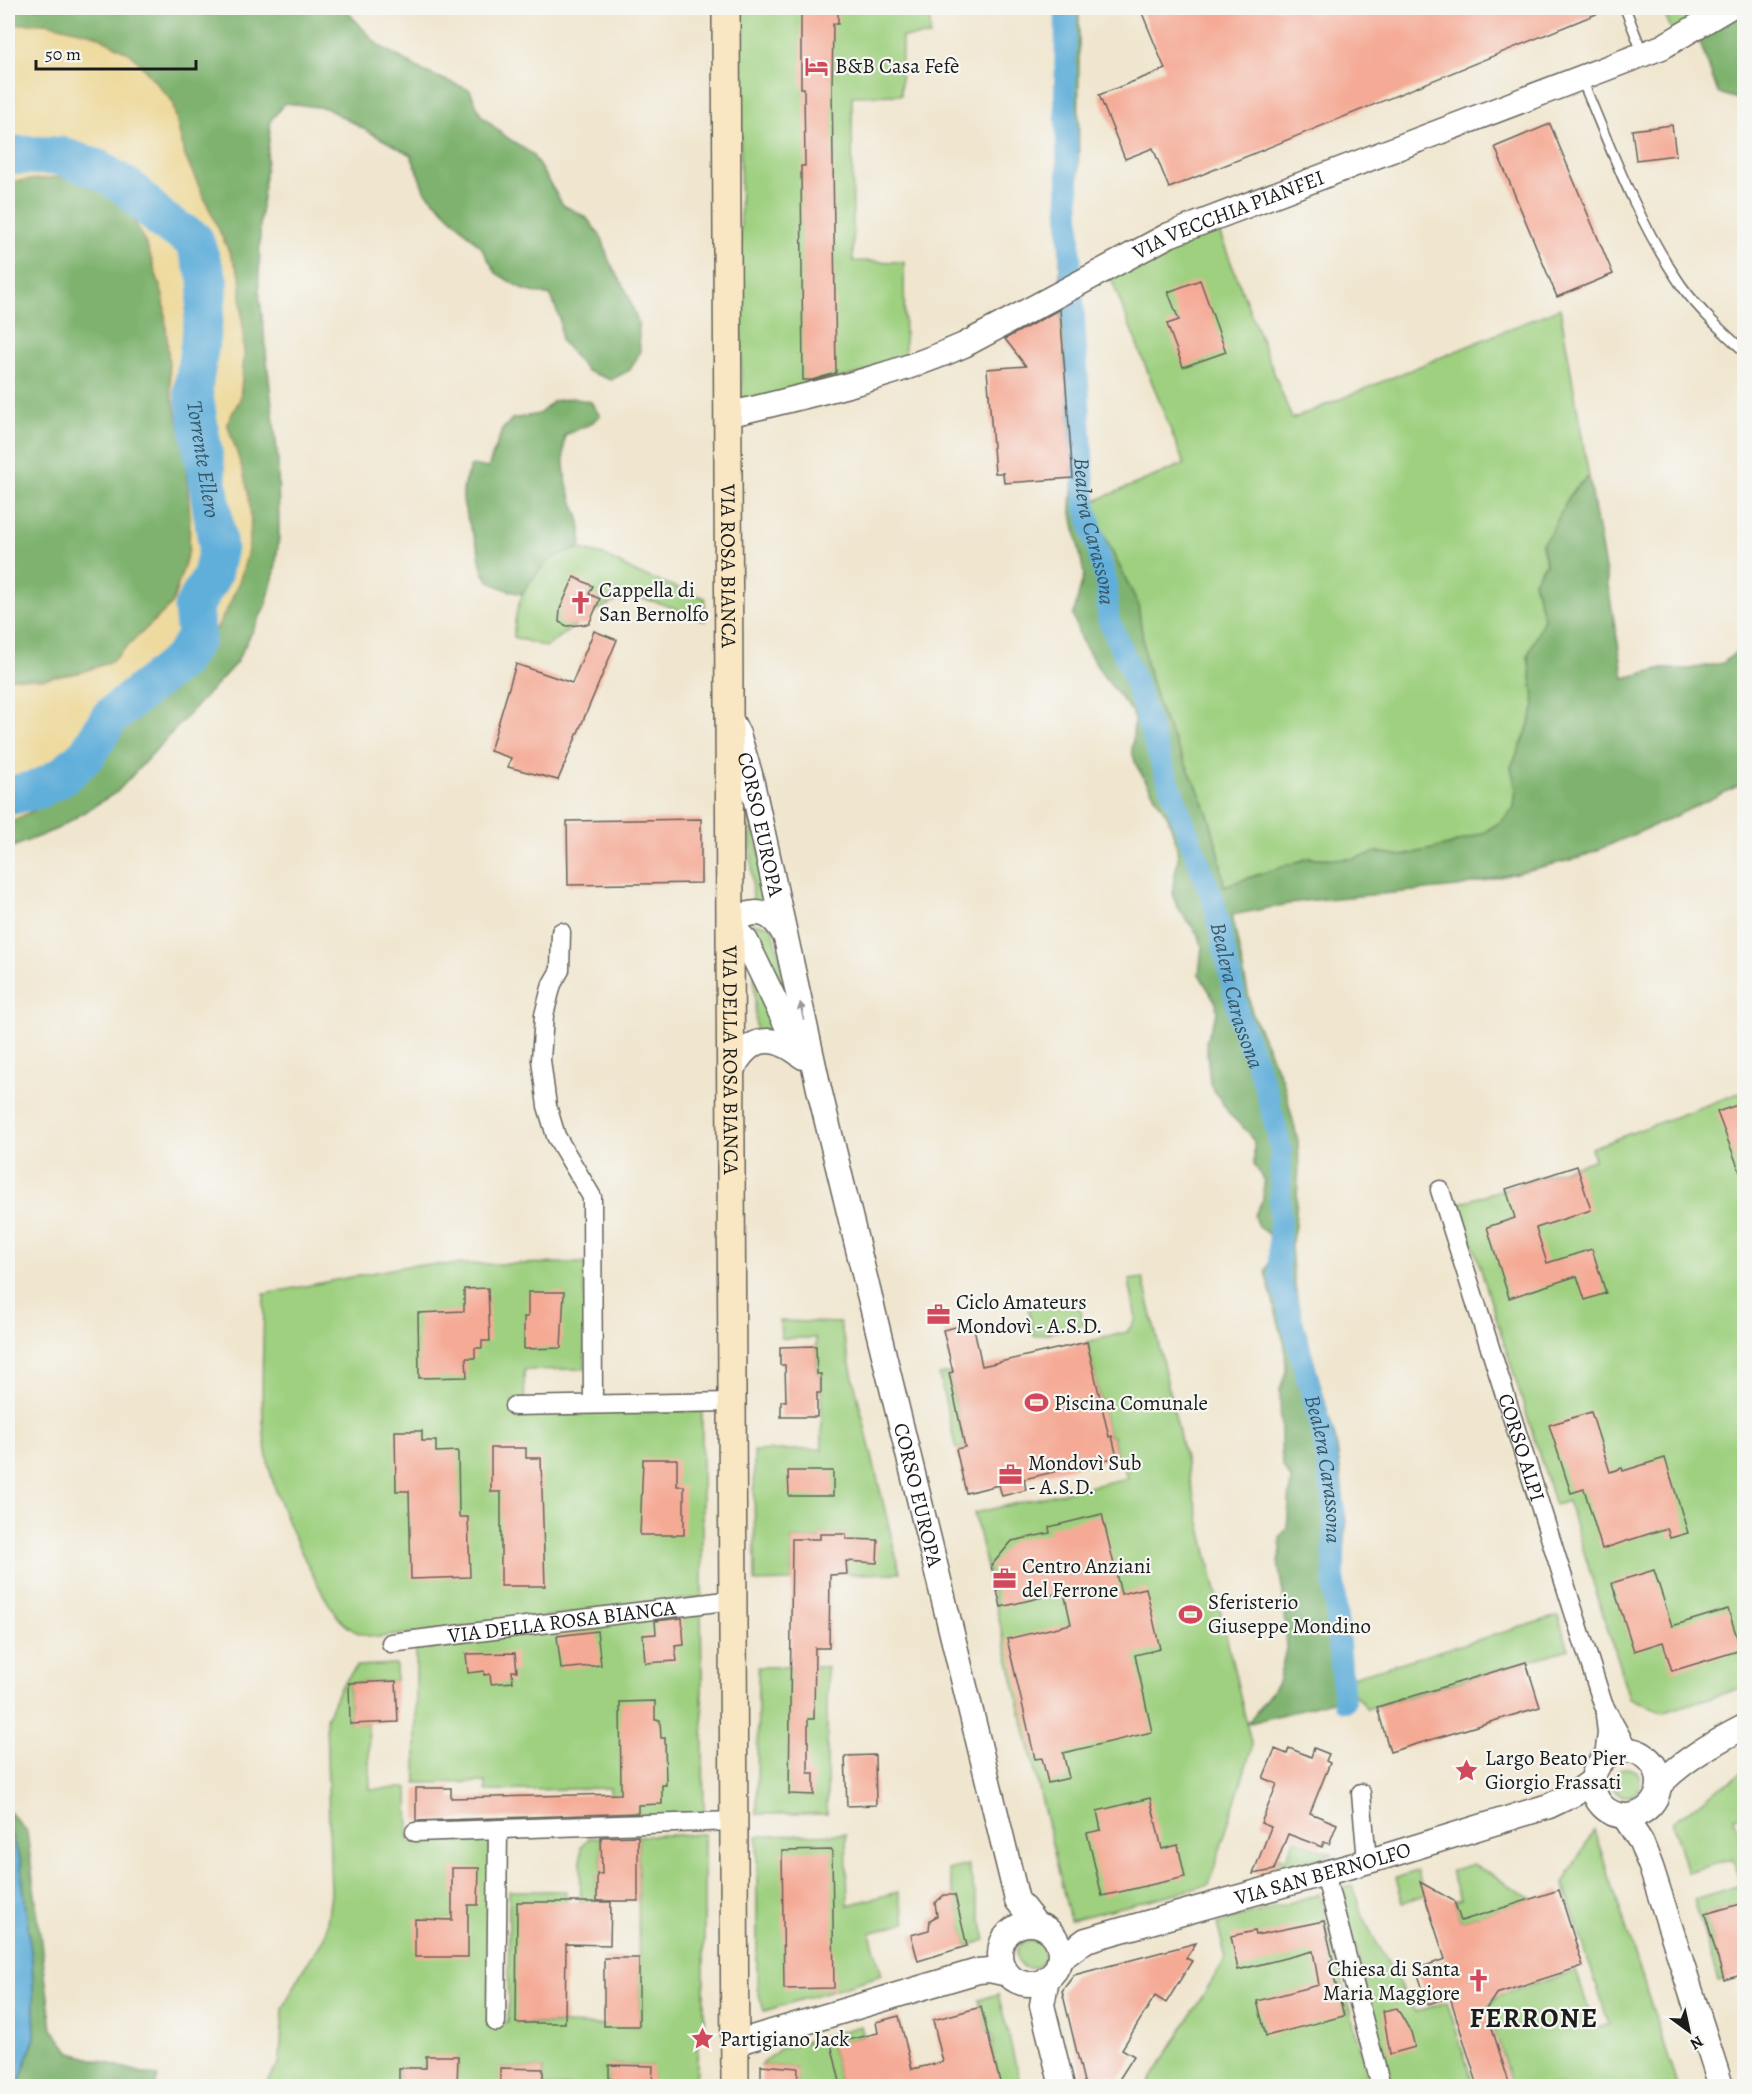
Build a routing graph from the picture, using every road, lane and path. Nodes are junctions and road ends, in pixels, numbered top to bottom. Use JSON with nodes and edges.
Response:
{"nodes":[{"id":1,"x":726,"y":8,"type":"edge"},
{"id":2,"x":1625,"y":8,"type":"edge"},
{"id":3,"x":1728,"y":8,"type":"edge"},
{"id":4,"x":1643,"y":54,"type":"junction"},
{"id":5,"x":1581,"y":78,"type":"junction"},
{"id":6,"x":1744,"y":351,"type":"edge"},
{"id":7,"x":727,"y":415,"type":"junction"},
{"id":8,"x":729,"y":716,"type":"junction"},
{"id":9,"x":730,"y":923,"type":"junction"},
{"id":10,"x":561,"y":932,"type":"dead end"},
{"id":11,"x":785,"y":936,"type":"junction"},
{"id":12,"x":802,"y":1057,"type":"junction"},
{"id":13,"x":732,"y":1070,"type":"junction"},
{"id":14,"x":819,"y":1089,"type":"junction"},
{"id":15,"x":1440,"y":1190,"type":"dead end"},
{"id":16,"x":732,"y":1402,"type":"junction"},
{"id":17,"x":593,"y":1404,"type":"junction"},
{"id":18,"x":514,"y":1406,"type":"dead end"},
{"id":19,"x":733,"y":1600,"type":"junction"},
{"id":20,"x":391,"y":1643,"type":"dead end"},
{"id":21,"x":1604,"y":1704,"type":"junction"},
{"id":22,"x":1744,"y":1727,"type":"edge"},
{"id":23,"x":1708,"y":1746,"type":"junction"},
{"id":24,"x":1628,"y":1749,"type":"junction"},
{"id":25,"x":1604,"y":1757,"type":"junction"},
{"id":26,"x":1651,"y":1760,"type":"junction"},
{"id":27,"x":1592,"y":1781,"type":"junction"},
{"id":28,"x":1660,"y":1784,"type":"junction"},
{"id":29,"x":1361,"y":1793,"type":"dead end"},
{"id":30,"x":1556,"y":1803,"type":"junction"},
{"id":31,"x":1601,"y":1805,"type":"junction"},
{"id":32,"x":1648,"y":1808,"type":"junction"},
{"id":33,"x":1624,"y":1816,"type":"junction"},
{"id":34,"x":734,"y":1821,"type":"junction"},
{"id":35,"x":498,"y":1829,"type":"junction"},
{"id":36,"x":415,"y":1832,"type":"dead end"},
{"id":37,"x":1367,"y":1862,"type":"junction"},
{"id":38,"x":1651,"y":1867,"type":"junction"},
{"id":39,"x":1324,"y":1874,"type":"junction"},
{"id":40,"x":1017,"y":1900,"type":"junction"},
{"id":41,"x":1045,"y":1930,"type":"junction"},
{"id":42,"x":1086,"y":1940,"type":"junction"},
{"id":43,"x":1006,"y":1941,"type":"junction"},
{"id":44,"x":1054,"y":1969,"type":"junction"},
{"id":45,"x":978,"y":1971,"type":"junction"},
{"id":46,"x":1016,"y":1979,"type":"junction"},
{"id":47,"x":1042,"y":2005,"type":"junction"},
{"id":48,"x":496,"y":2022,"type":"dead end"},
{"id":49,"x":735,"y":2043,"type":"junction"},
{"id":50,"x":735,"y":2086,"type":"edge"},
{"id":51,"x":1062,"y":2086,"type":"edge"},
{"id":52,"x":1381,"y":2086,"type":"edge"},
{"id":53,"x":1720,"y":2086,"type":"edge"}],
"edges":[{"from":1,"to":7,"type":"main road","name":"VIA ROSA BIANCA"},
{"from":2,"to":4,"type":"lane"},
{"from":3,"to":4,"type":"street","name":"VIA VECCHIA PIANFEI"},
{"from":4,"to":5,"type":"street","name":"VIA VECCHIA PIANFEI"},
{"from":5,"to":6,"type":"lane"},
{"from":5,"to":7,"type":"street","name":"VIA VECCHIA PIANFEI"},
{"from":7,"to":8,"type":"main road","name":"VIA ROSA BIANCA"},
{"from":8,"to":9,"type":"main road","name":"VIA DELLA ROSA BIANCA"},
{"from":8,"to":11,"type":"street","name":"CORSO EUROPA"},
{"from":9,"to":11,"type":"street","name":"CORSO EUROPA"},
{"from":9,"to":12,"type":"street","name":"CORSO EUROPA"},
{"from":9,"to":13,"type":"main road","name":"VIA DELLA ROSA BIANCA"},
{"from":10,"to":17,"type":"street"},
{"from":14,"to":11,"type":"street","name":"CORSO EUROPA","one_way":true},
{"from":12,"to":13,"type":"street","name":"CORSO EUROPA"},
{"from":12,"to":14,"type":"street","name":"CORSO EUROPA"},
{"from":13,"to":16,"type":"main road","name":"VIA DELLA ROSA BIANCA"},
{"from":14,"to":40,"type":"street","name":"CORSO EUROPA"},
{"from":15,"to":21,"type":"street","name":"CORSO ALPI"},
{"from":16,"to":17,"type":"street"},
{"from":16,"to":19,"type":"main road","name":"VIA DELLA ROSA BIANCA"},
{"from":17,"to":18,"type":"street"},
{"from":19,"to":20,"type":"street","name":"VIA DELLA ROSA BIANCA"},
{"from":19,"to":34,"type":"main road","name":"VIA DELLA ROSA BIANCA"},
{"from":21,"to":24,"type":"street","name":"CORSO ALPI"},
{"from":21,"to":25,"type":"street","name":"CORSO ALPI"},
{"from":22,"to":23,"type":"street"},
{"from":23,"to":26,"type":"street"},
{"from":23,"to":28,"type":"street"},
{"from":24,"to":25,"type":"street"},
{"from":24,"to":26,"type":"street"},
{"from":25,"to":27,"type":"street"},
{"from":26,"to":28,"type":"street"},
{"from":27,"to":30,"type":"street","name":"VIA SAN BERNOLFO"},
{"from":27,"to":31,"type":"street"},
{"from":28,"to":32,"type":"street"},
{"from":29,"to":37,"type":"street"},
{"from":30,"to":31,"type":"street","name":"VIA SAN BERNOLFO"},
{"from":30,"to":37,"type":"street","name":"VIA SAN BERNOLFO"},
{"from":31,"to":33,"type":"street","name":"VIA SAN BERNOLFO"},
{"from":32,"to":33,"type":"street"},
{"from":32,"to":38,"type":"street"},
{"from":33,"to":38,"type":"street"},
{"from":34,"to":35,"type":"street"},
{"from":34,"to":49,"type":"main road","name":"VIA DELLA ROSA BIANCA"},
{"from":35,"to":36,"type":"street"},
{"from":35,"to":48,"type":"street"},
{"from":37,"to":39,"type":"street","name":"VIA SAN BERNOLFO"},
{"from":38,"to":53,"type":"street"},
{"from":39,"to":42,"type":"street","name":"VIA SAN BERNOLFO"},
{"from":39,"to":52,"type":"street"},
{"from":40,"to":41,"type":"street","name":"CORSO EUROPA"},
{"from":40,"to":43,"type":"street","name":"CORSO EUROPA"},
{"from":41,"to":42,"type":"street","name":"VIA SAN BERNOLFO"},
{"from":41,"to":43,"type":"street"},
{"from":41,"to":44,"type":"street","name":"CORSO EUROPA"},
{"from":42,"to":44,"type":"street","name":"VIA SAN BERNOLFO"},
{"from":43,"to":45,"type":"street"},
{"from":43,"to":46,"type":"street","name":"CORSO EUROPA"},
{"from":44,"to":46,"type":"street"},
{"from":44,"to":47,"type":"street","name":"CORSO EUROPA"},
{"from":45,"to":46,"type":"street"},
{"from":45,"to":49,"type":"street"},
{"from":46,"to":47,"type":"street","name":"CORSO EUROPA"},
{"from":47,"to":51,"type":"street","name":"CORSO EUROPA"},
{"from":49,"to":50,"type":"main road","name":"VIA DELLA ROSA BIANCA"}]}
